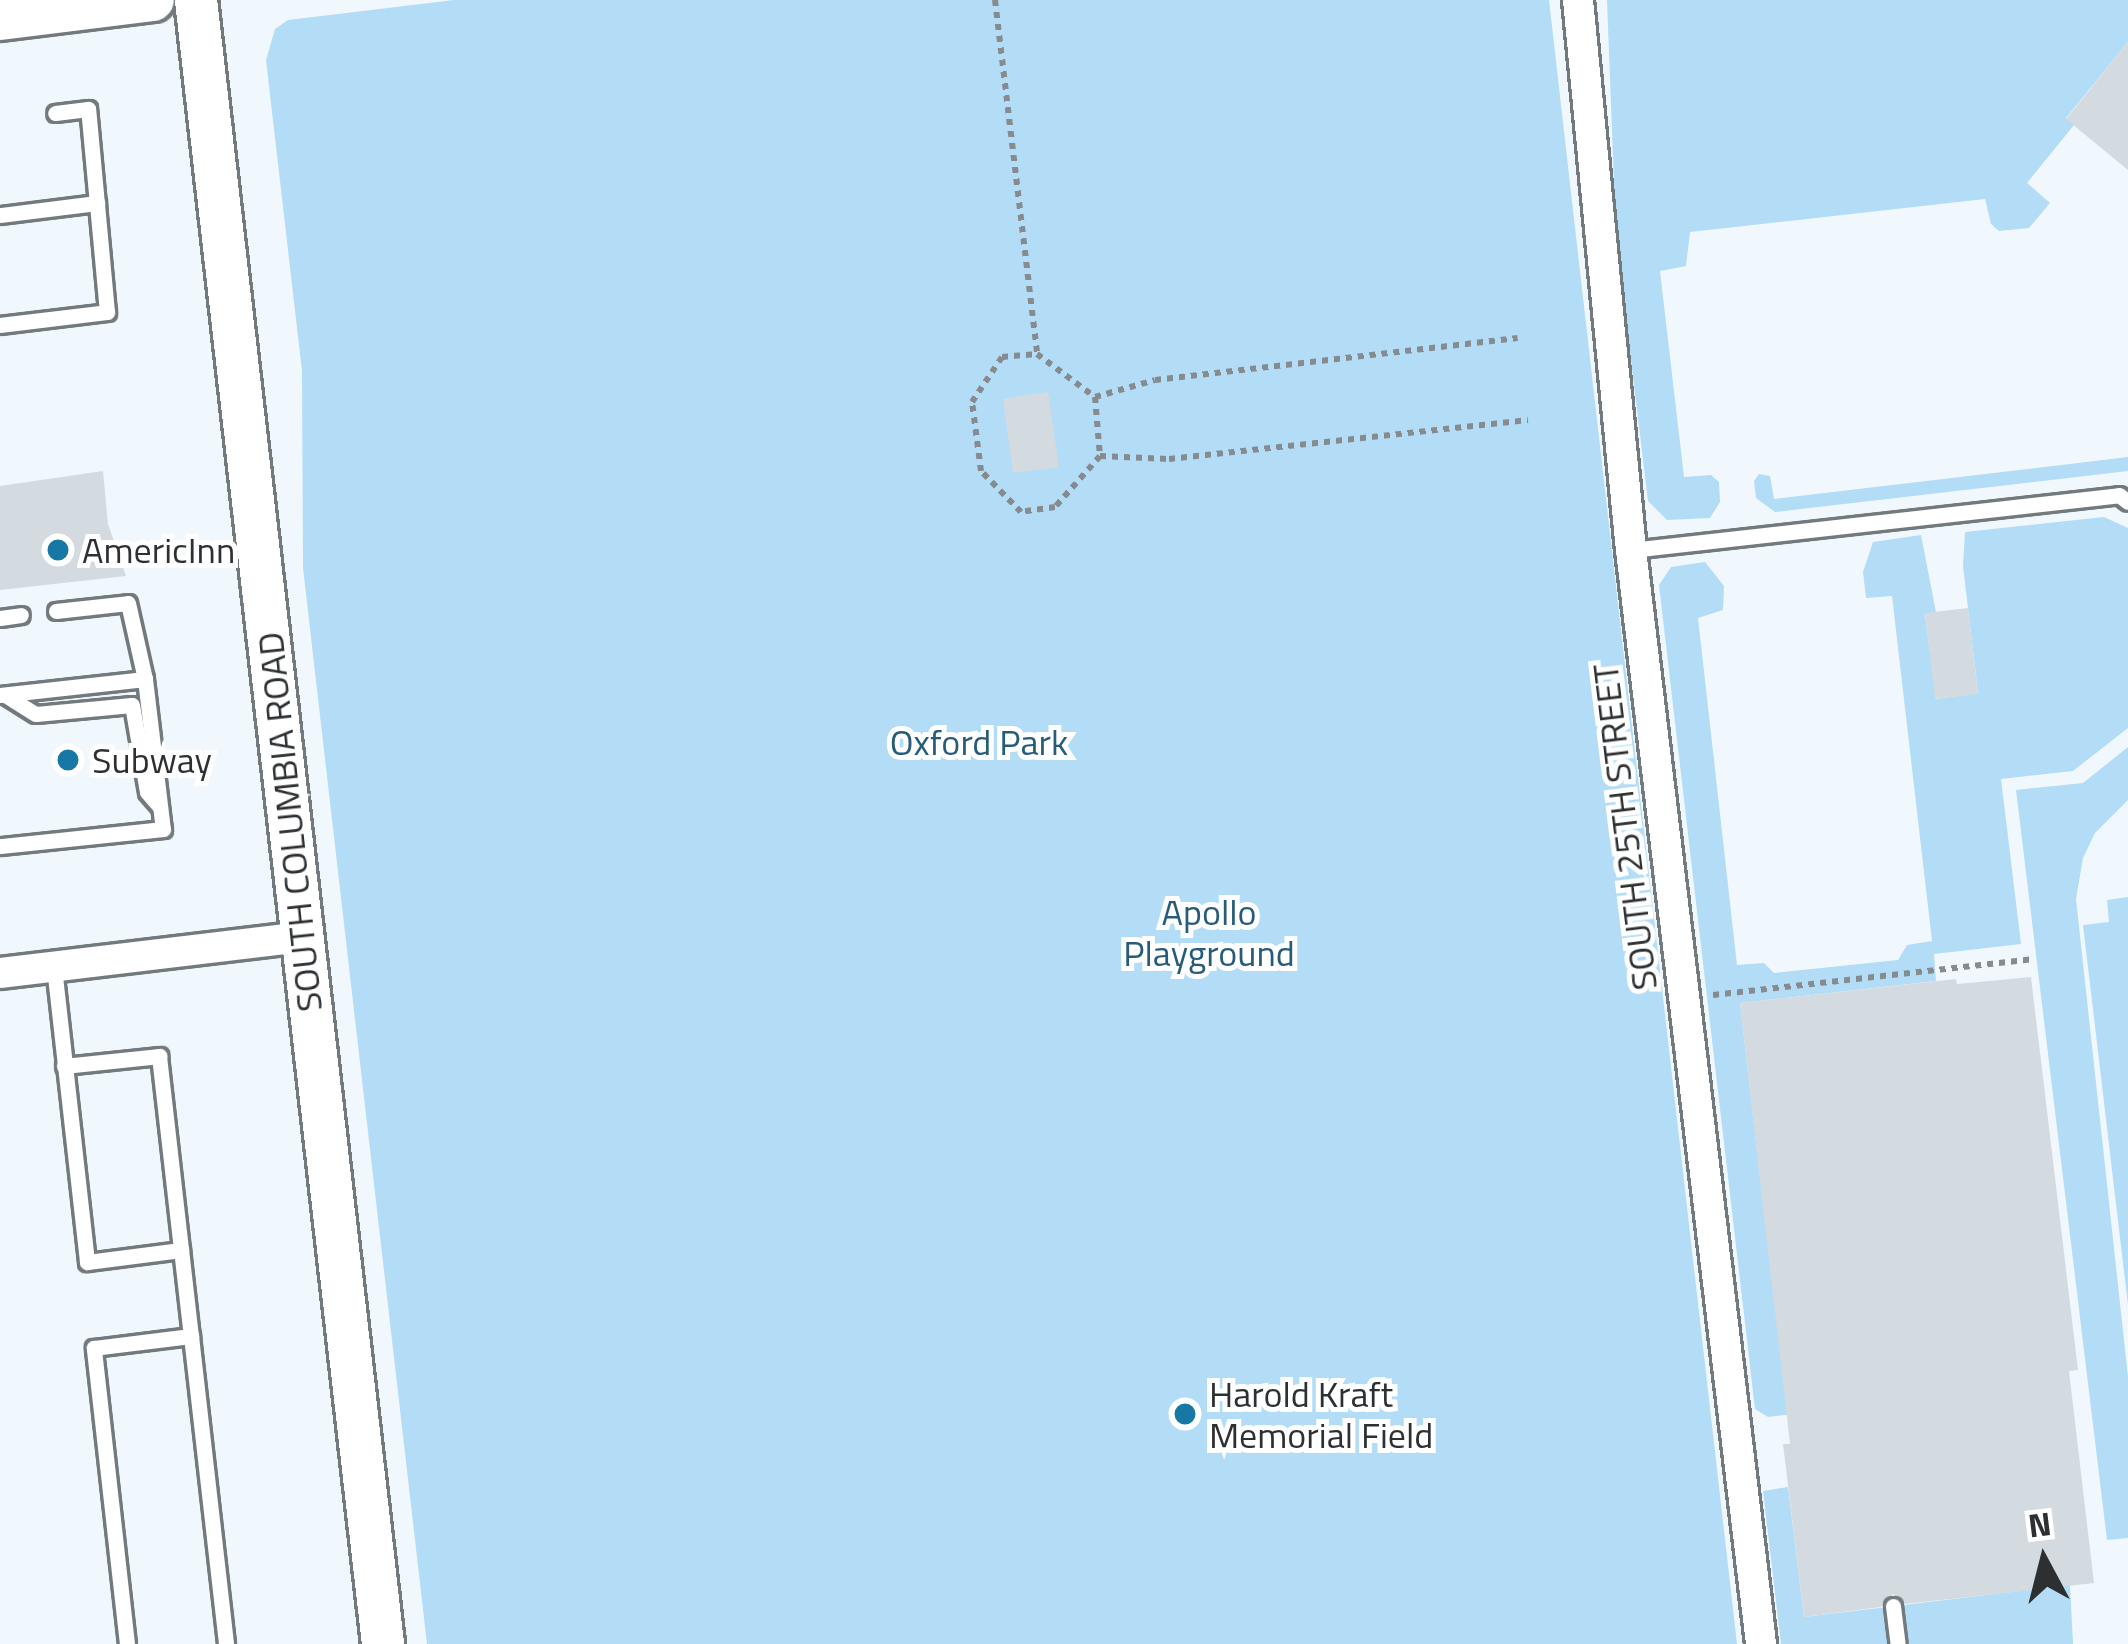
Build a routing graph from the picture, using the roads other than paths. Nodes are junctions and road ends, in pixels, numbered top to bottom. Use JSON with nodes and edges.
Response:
{"nodes":[{"id":1,"x":153,"y":0,"type":"edge"},
{"id":2,"x":196,"y":0,"type":"edge"},
{"id":3,"x":1578,"y":0,"type":"edge"},
{"id":4,"x":0,"y":19,"type":"edge"},
{"id":5,"x":55,"y":113,"type":"dead end"},
{"id":6,"x":97,"y":203,"type":"junction"},
{"id":7,"x":0,"y":214,"type":"edge"},
{"id":8,"x":0,"y":325,"type":"edge"},
{"id":9,"x":2125,"y":497,"type":"edge"},
{"id":10,"x":1630,"y":550,"type":"junction"},
{"id":11,"x":56,"y":610,"type":"dead end"},
{"id":12,"x":21,"y":615,"type":"dead end"},
{"id":13,"x":0,"y":618,"type":"edge"},
{"id":14,"x":145,"y":680,"type":"junction"},
{"id":15,"x":2,"y":695,"type":"edge"},
{"id":16,"x":160,"y":806,"type":"junction"},
{"id":17,"x":0,"y":846,"type":"edge"},
{"id":18,"x":302,"y":937,"type":"junction"},
{"id":19,"x":54,"y":967,"type":"junction"},
{"id":20,"x":0,"y":974,"type":"edge"},
{"id":21,"x":64,"y":1066,"type":"junction"},
{"id":22,"x":181,"y":1250,"type":"junction"},
{"id":23,"x":191,"y":1336,"type":"junction"},
{"id":24,"x":1893,"y":1606,"type":"dead end"},
{"id":25,"x":127,"y":1644,"type":"edge"},
{"id":26,"x":226,"y":1644,"type":"edge"},
{"id":27,"x":383,"y":1644,"type":"edge"},
{"id":28,"x":1760,"y":1644,"type":"edge"},
{"id":29,"x":1898,"y":1644,"type":"edge"}],
"edges":[{"from":1,"to":4,"type":"main road"},
{"from":2,"to":18,"type":"main road","name":"SOUTH COLUMBIA ROAD"},
{"from":3,"to":10,"type":"street","name":"SOUTH 25TH STREET"},
{"from":5,"to":6,"type":"lane"},
{"from":6,"to":7,"type":"lane"},
{"from":6,"to":8,"type":"lane"},
{"from":9,"to":10,"type":"lane"},
{"from":10,"to":28,"type":"street","name":"SOUTH 25TH STREET"},
{"from":11,"to":14,"type":"lane"},
{"from":12,"to":13,"type":"lane"},
{"from":14,"to":15,"type":"lane"},
{"from":14,"to":16,"type":"lane"},
{"from":15,"to":16,"type":"lane"},
{"from":16,"to":17,"type":"lane"},
{"from":18,"to":19,"type":"street"},
{"from":18,"to":27,"type":"main road","name":"SOUTH COLUMBIA ROAD"},
{"from":19,"to":20,"type":"street"},
{"from":19,"to":21,"type":"lane"},
{"from":21,"to":22,"type":"lane"},
{"from":21,"to":22,"type":"lane"},
{"from":22,"to":23,"type":"lane"},
{"from":23,"to":25,"type":"lane"},
{"from":23,"to":26,"type":"lane"},
{"from":24,"to":29,"type":"lane"}]}
